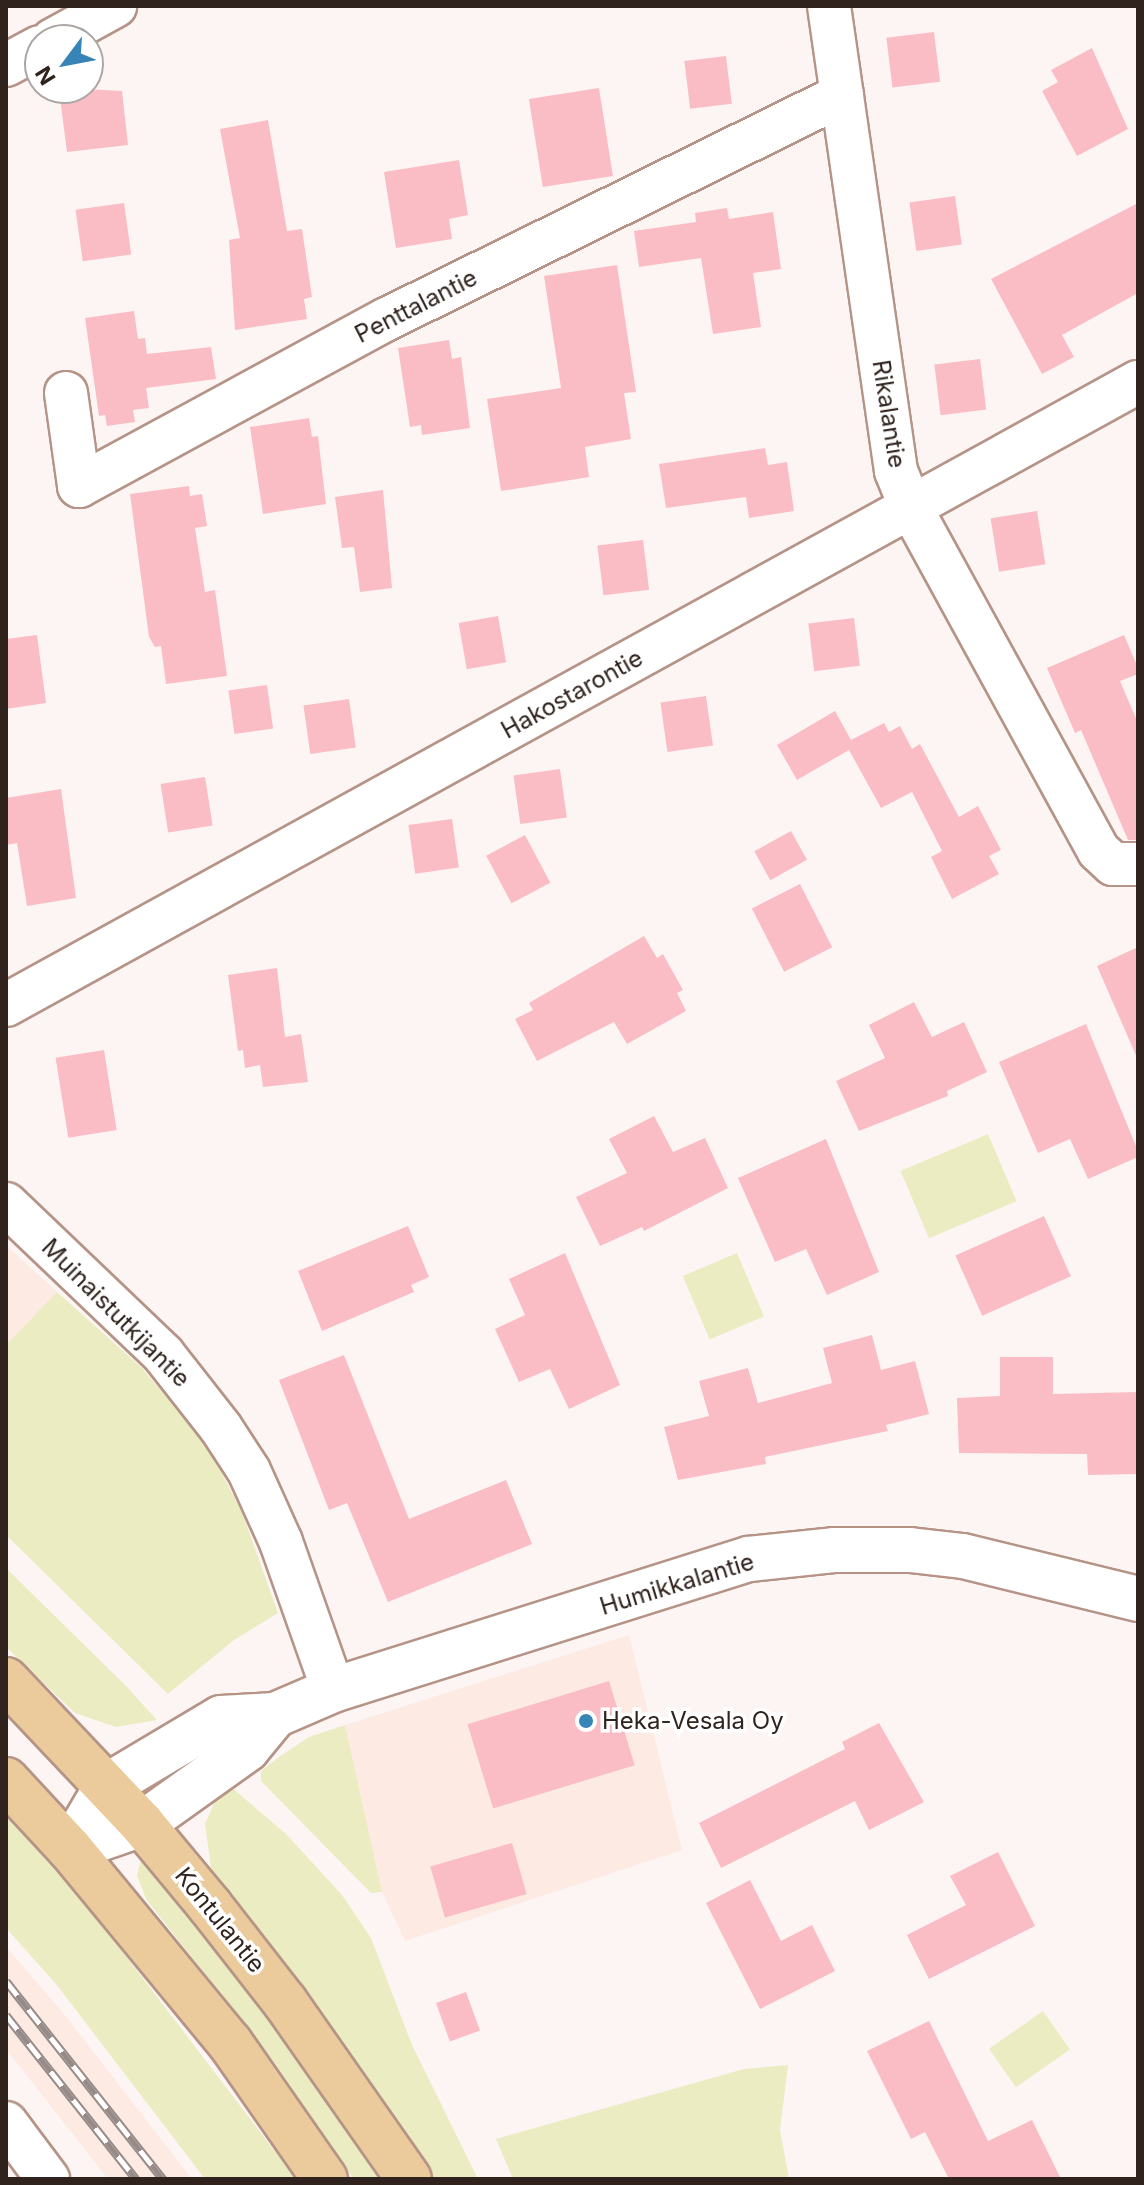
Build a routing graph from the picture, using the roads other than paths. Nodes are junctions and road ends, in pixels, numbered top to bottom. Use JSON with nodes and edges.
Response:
{"nodes":[{"id":1,"x":115,"y":6,"type":"edge"},
{"id":2,"x":829,"y":6,"type":"edge"},
{"id":3,"x":82,"y":24,"type":"edge"},
{"id":4,"x":24,"y":55,"type":"edge"},
{"id":5,"x":6,"y":65,"type":"edge"},
{"id":6,"x":842,"y":95,"type":"junction"},
{"id":7,"x":1138,"y":382,"type":"edge"},
{"id":8,"x":66,"y":393,"type":"dead end"},
{"id":9,"x":911,"y":508,"type":"junction"},
{"id":10,"x":1126,"y":864,"type":"edge"},
{"id":11,"x":6,"y":1005,"type":"edge"},
{"id":12,"x":6,"y":1204,"type":"edge"},
{"id":13,"x":1138,"y":1599,"type":"edge"},
{"id":14,"x":6,"y":1680,"type":"edge"},
{"id":15,"x":333,"y":1690,"type":"junction"},
{"id":16,"x":275,"y":1715,"type":"junction"},
{"id":17,"x":6,"y":1780,"type":"edge"},
{"id":18,"x":107,"y":1786,"type":"junction"},
{"id":19,"x":142,"y":1824,"type":"junction"},
{"id":20,"x":70,"y":1849,"type":"junction"},
{"id":21,"x":6,"y":2123,"type":"edge"},
{"id":22,"x":48,"y":2179,"type":"edge"},
{"id":23,"x":325,"y":2179,"type":"edge"},
{"id":24,"x":409,"y":2179,"type":"edge"}],
"edges":[{"from":1,"to":3,"type":"street"},
{"from":2,"to":6,"type":"street","name":"Rikalantie"},
{"from":4,"to":5,"type":"street"},
{"from":6,"to":8,"type":"street","name":"Penttalantie"},
{"from":6,"to":9,"type":"street","name":"Rikalantie"},
{"from":7,"to":9,"type":"street","name":"Hakostarontie"},
{"from":9,"to":10,"type":"street","name":"Rikalantie"},
{"from":9,"to":11,"type":"street","name":"Hakostarontie"},
{"from":12,"to":15,"type":"street","name":"Muinaistutkijantie"},
{"from":13,"to":15,"type":"street","name":"Humikkalantie"},
{"from":14,"to":18,"type":"main road","name":"Kontulantie"},
{"from":15,"to":16,"type":"street","name":"Humikkalantie"},
{"from":16,"to":18,"type":"street","name":"Humikkalantie"},
{"from":16,"to":19,"type":"street","name":"Humikkalantie"},
{"from":17,"to":20,"type":"main road"},
{"from":18,"to":19,"type":"main road","name":"Kontulantie"},
{"from":18,"to":20,"type":"street","name":"Humikkalantie"},
{"from":19,"to":20,"type":"street","name":"Humikkalantie"},
{"from":19,"to":24,"type":"main road","name":"Kontulantie"},
{"from":20,"to":23,"type":"main road"},
{"from":21,"to":22,"type":"street"}]}
